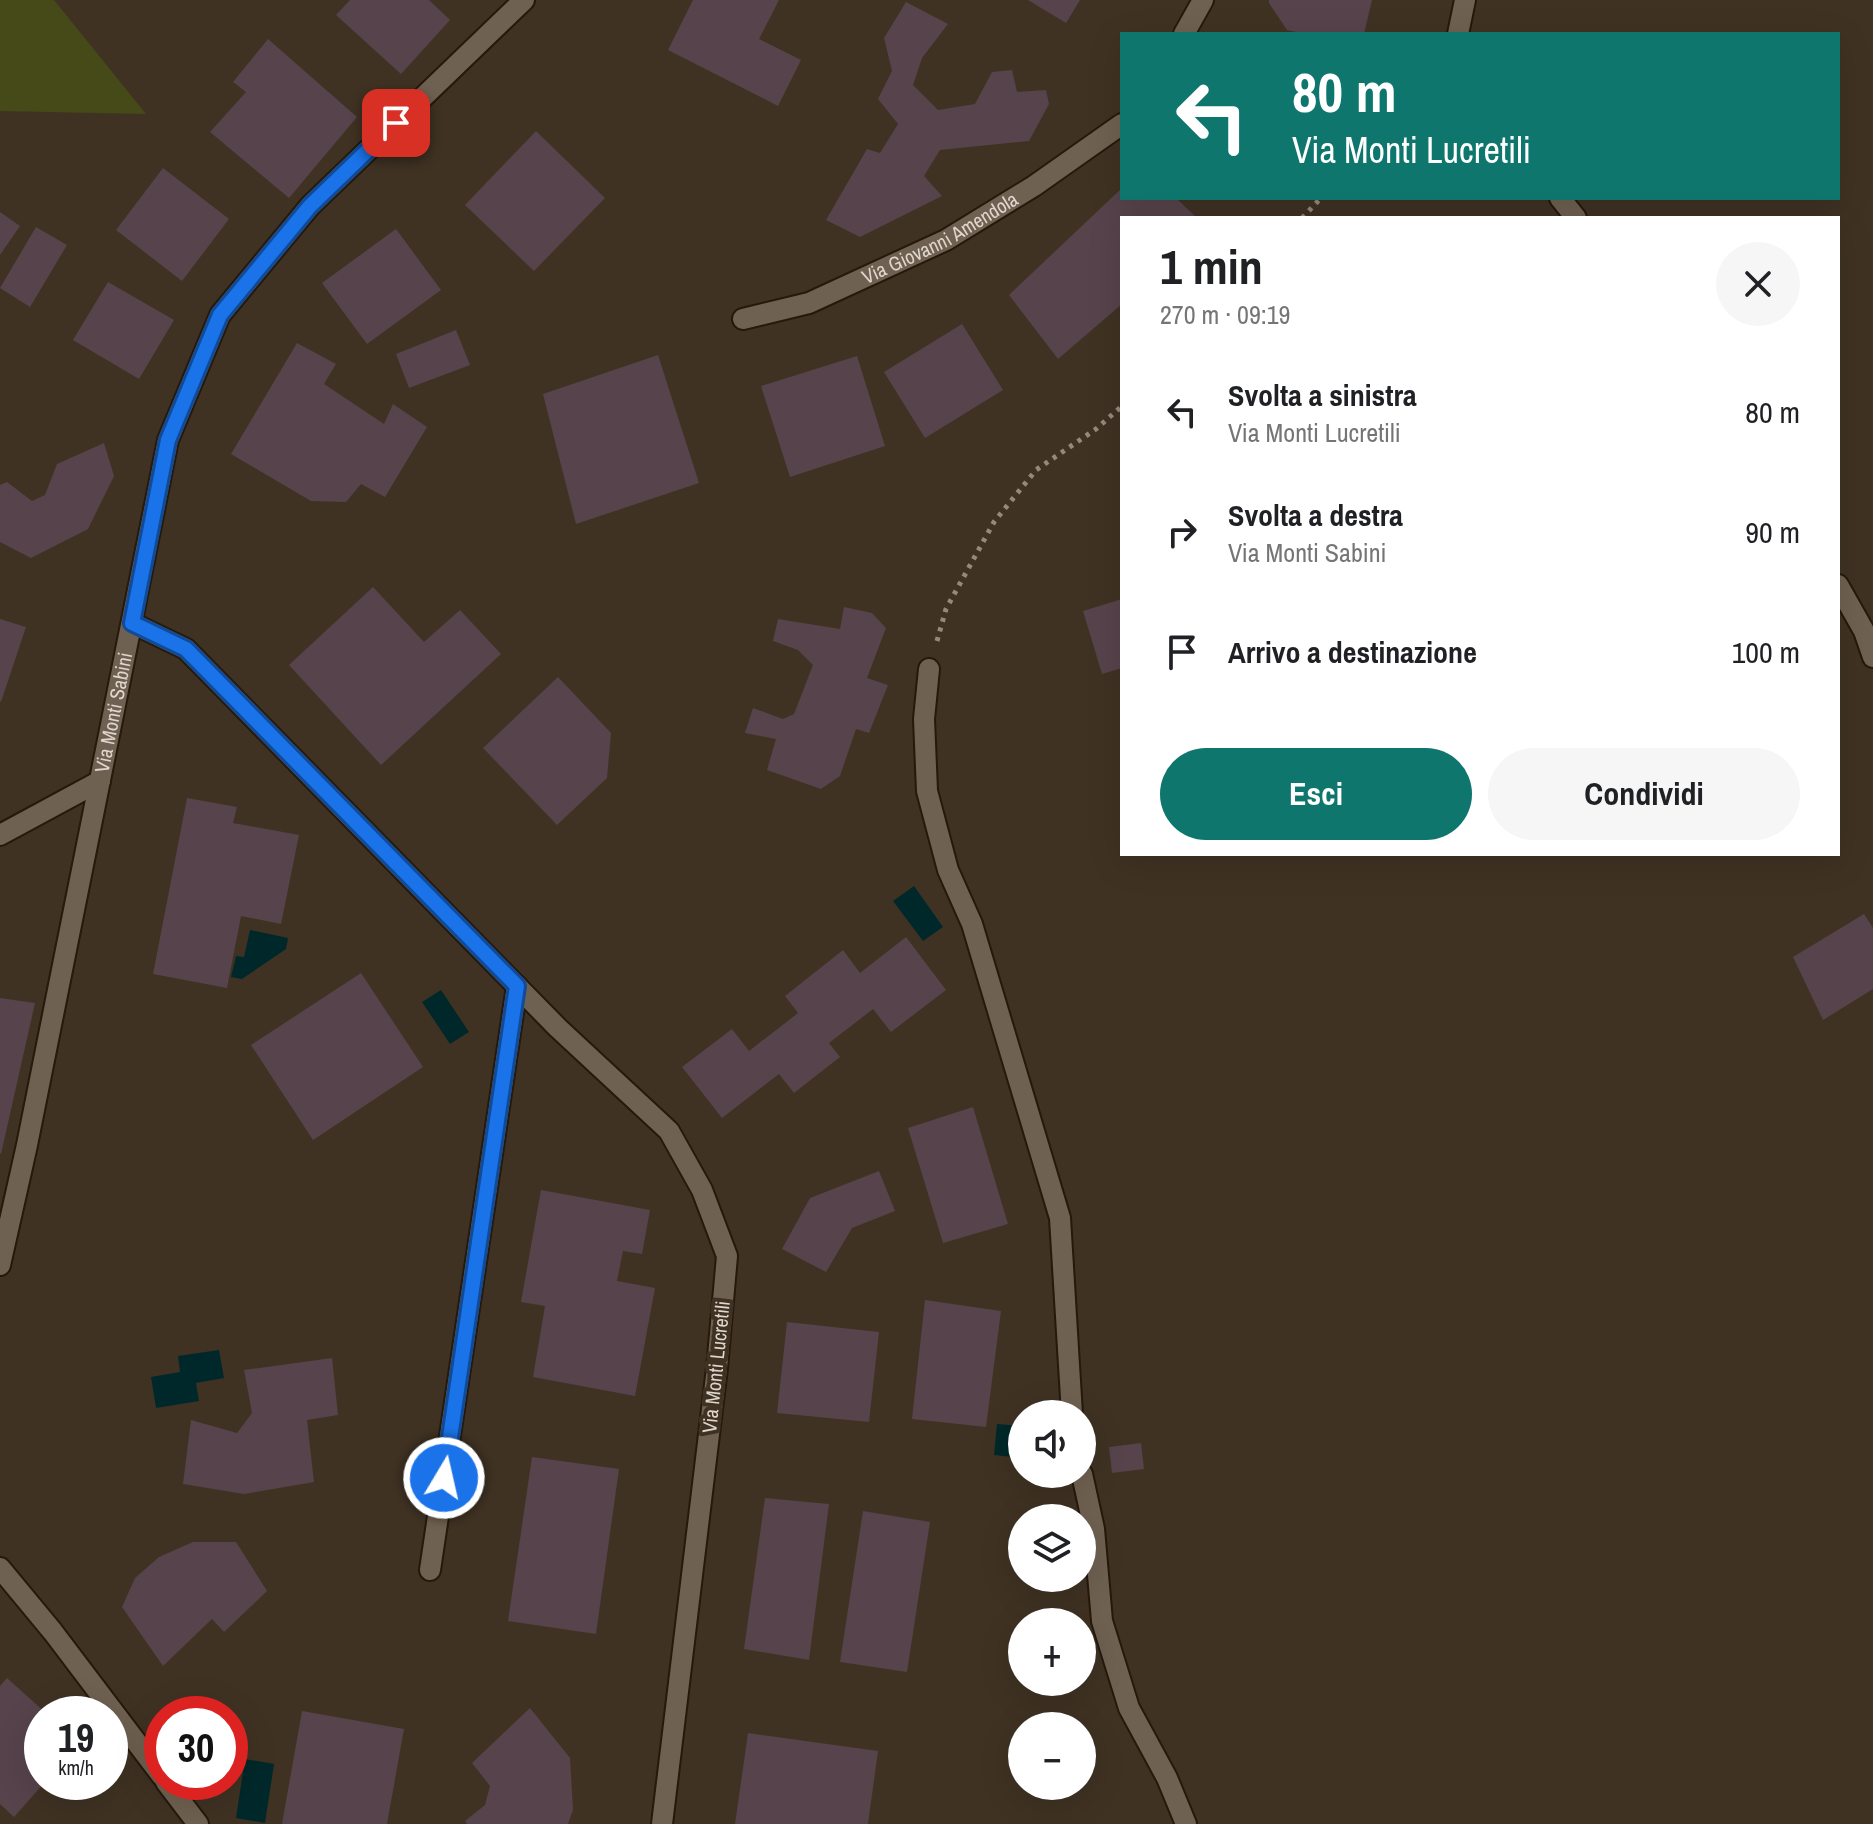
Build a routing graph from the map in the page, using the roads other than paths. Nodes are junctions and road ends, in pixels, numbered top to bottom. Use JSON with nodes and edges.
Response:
{"nodes":[{"id":1,"x":524,"y":0,"type":"edge"},
{"id":2,"x":1203,"y":0,"type":"edge"},
{"id":3,"x":1465,"y":0,"type":"edge"},
{"id":4,"x":1185,"y":32,"type":"edge"},
{"id":5,"x":1458,"y":32,"type":"edge"},
{"id":6,"x":1120,"y":125,"type":"edge"},
{"id":7,"x":1562,"y":200,"type":"edge"},
{"id":8,"x":1574,"y":216,"type":"edge"},
{"id":9,"x":743,"y":319,"type":"dead end"},
{"id":10,"x":1840,"y":589,"type":"edge"},
{"id":11,"x":132,"y":623,"type":"junction"},
{"id":12,"x":1873,"y":657,"type":"edge"},
{"id":13,"x":929,"y":669,"type":"road end"},
{"id":14,"x":100,"y":781,"type":"junction"},
{"id":15,"x":0,"y":835,"type":"edge"},
{"id":16,"x":517,"y":986,"type":"junction"},
{"id":17,"x":0,"y":1265,"type":"edge"},
{"id":18,"x":1071,"y":1400,"type":"edge"},
{"id":19,"x":1085,"y":1488,"type":"edge"},
{"id":20,"x":0,"y":1568,"type":"edge"},
{"id":21,"x":430,"y":1570,"type":"dead end"},
{"id":22,"x":144,"y":1752,"type":"edge"},
{"id":23,"x":180,"y":1800,"type":"edge"},
{"id":24,"x":198,"y":1824,"type":"edge"},
{"id":25,"x":662,"y":1824,"type":"edge"},
{"id":26,"x":1186,"y":1824,"type":"edge"}],
"edges":[{"from":1,"to":11,"type":"street","name":"Via Monti Sabini"},
{"from":2,"to":4,"type":"street"},
{"from":3,"to":5,"type":"street"},
{"from":6,"to":9,"type":"street","name":"Via Giovanni Amendola"},
{"from":7,"to":8,"type":"street"},
{"from":10,"to":12,"type":"street"},
{"from":11,"to":14,"type":"street","name":"Via Monti Sabini"},
{"from":11,"to":16,"type":"street","name":"Via Monti Lucretili"},
{"from":13,"to":18,"type":"street"},
{"from":14,"to":15,"type":"street"},
{"from":14,"to":17,"type":"street","name":"Via Monti Sabini"},
{"from":16,"to":21,"type":"street"},
{"from":16,"to":25,"type":"street","name":"Via Monti Lucretili"},
{"from":19,"to":26,"type":"street"},
{"from":20,"to":22,"type":"street"},
{"from":23,"to":24,"type":"street"}]}
